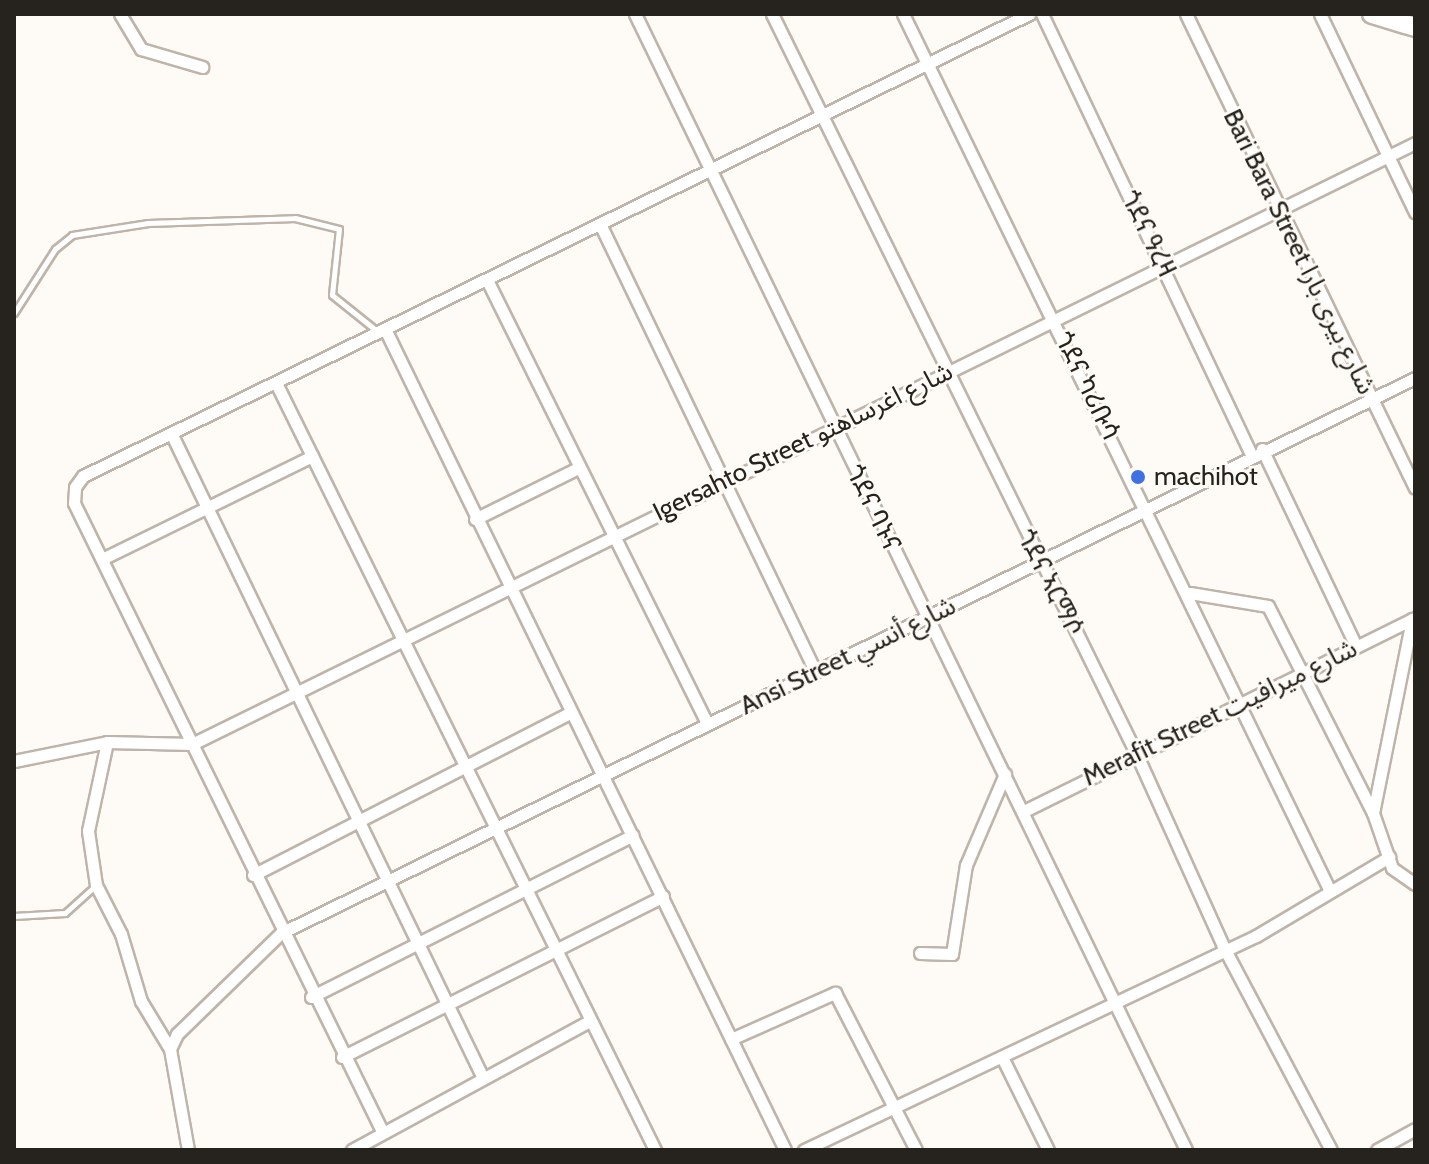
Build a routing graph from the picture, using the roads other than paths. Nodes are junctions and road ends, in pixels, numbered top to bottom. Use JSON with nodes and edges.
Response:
{"nodes":[{"id":1,"x":120,"y":14,"type":"edge"},
{"id":2,"x":635,"y":14,"type":"edge"},
{"id":3,"x":772,"y":14,"type":"edge"},
{"id":4,"x":903,"y":14,"type":"edge"},
{"id":5,"x":1029,"y":14,"type":"edge"},
{"id":6,"x":1042,"y":14,"type":"edge"},
{"id":7,"x":1186,"y":14,"type":"edge"},
{"id":8,"x":1320,"y":14,"type":"edge"},
{"id":9,"x":1372,"y":14,"type":"edge"},
{"id":10,"x":1415,"y":27,"type":"edge"},
{"id":11,"x":927,"y":64,"type":"junction"},
{"id":12,"x":202,"y":67,"type":"dead end"},
{"id":13,"x":821,"y":116,"type":"junction"},
{"id":14,"x":1415,"y":143,"type":"edge"},
{"id":15,"x":1388,"y":156,"type":"junction"},
{"id":16,"x":712,"y":171,"type":"junction"},
{"id":17,"x":1276,"y":209,"type":"junction"},
{"id":18,"x":1415,"y":212,"type":"edge"},
{"id":19,"x":601,"y":226,"type":"junction"},
{"id":20,"x":1164,"y":265,"type":"junction"},
{"id":21,"x":488,"y":282,"type":"junction"},
{"id":22,"x":14,"y":313,"type":"edge"},
{"id":23,"x":1055,"y":320,"type":"junction"},
{"id":24,"x":381,"y":330,"type":"junction"},
{"id":25,"x":948,"y":372,"type":"junction"},
{"id":26,"x":1415,"y":378,"type":"edge"},
{"id":27,"x":276,"y":383,"type":"junction"},
{"id":28,"x":1370,"y":400,"type":"junction"},
{"id":29,"x":836,"y":431,"type":"junction"},
{"id":30,"x":172,"y":435,"type":"junction"},
{"id":31,"x":1257,"y":452,"type":"junction"},
{"id":32,"x":312,"y":456,"type":"junction"},
{"id":33,"x":578,"y":468,"type":"junction"},
{"id":34,"x":721,"y":482,"type":"junction"},
{"id":35,"x":1415,"y":488,"type":"edge"},
{"id":36,"x":207,"y":507,"type":"junction"},
{"id":37,"x":1146,"y":508,"type":"junction"},
{"id":38,"x":475,"y":519,"type":"junction"},
{"id":39,"x":615,"y":534,"type":"junction"},
{"id":40,"x":102,"y":559,"type":"junction"},
{"id":41,"x":1038,"y":562,"type":"junction"},
{"id":42,"x":507,"y":588,"type":"junction"},
{"id":43,"x":1190,"y":593,"type":"junction"},
{"id":44,"x":1413,"y":618,"type":"edge"},
{"id":45,"x":926,"y":619,"type":"junction"},
{"id":46,"x":403,"y":639,"type":"junction"},
{"id":47,"x":1356,"y":646,"type":"junction"},
{"id":48,"x":1306,"y":671,"type":"junction"},
{"id":49,"x":816,"y":672,"type":"junction"},
{"id":50,"x":296,"y":692,"type":"junction"},
{"id":51,"x":1241,"y":702,"type":"junction"},
{"id":52,"x":568,"y":714,"type":"junction"},
{"id":53,"x":707,"y":724,"type":"junction"},
{"id":54,"x":107,"y":742,"type":"junction"},
{"id":55,"x":192,"y":744,"type":"junction"},
{"id":56,"x":1136,"y":753,"type":"junction"},
{"id":57,"x":14,"y":761,"type":"edge"},
{"id":58,"x":463,"y":763,"type":"junction"},
{"id":59,"x":1005,"y":774,"type":"junction"},
{"id":60,"x":601,"y":776,"type":"junction"},
{"id":61,"x":1026,"y":810,"type":"junction"},
{"id":62,"x":1373,"y":813,"type":"junction"},
{"id":63,"x":356,"y":820,"type":"junction"},
{"id":64,"x":497,"y":828,"type":"junction"},
{"id":65,"x":633,"y":835,"type":"junction"},
{"id":66,"x":1389,"y":857,"type":"junction"},
{"id":67,"x":253,"y":875,"type":"junction"},
{"id":68,"x":385,"y":883,"type":"junction"},
{"id":69,"x":1415,"y":884,"type":"edge"},
{"id":70,"x":96,"y":885,"type":"junction"},
{"id":71,"x":524,"y":887,"type":"junction"},
{"id":72,"x":1329,"y":889,"type":"junction"},
{"id":73,"x":663,"y":896,"type":"junction"},
{"id":74,"x":14,"y":916,"type":"edge"},
{"id":75,"x":281,"y":933,"type":"junction"},
{"id":76,"x":415,"y":943,"type":"junction"},
{"id":77,"x":1223,"y":946,"type":"junction"},
{"id":78,"x":553,"y":950,"type":"junction"},
{"id":79,"x":920,"y":953,"type":"dead end"},
{"id":80,"x":311,"y":997,"type":"junction"},
{"id":81,"x":1116,"y":1000,"type":"junction"},
{"id":82,"x":446,"y":1003,"type":"junction"},
{"id":83,"x":586,"y":1023,"type":"junction"},
{"id":84,"x":731,"y":1039,"type":"junction"},
{"id":85,"x":170,"y":1049,"type":"junction"},
{"id":86,"x":342,"y":1057,"type":"junction"},
{"id":87,"x":1002,"y":1057,"type":"junction"},
{"id":88,"x":481,"y":1074,"type":"junction"},
{"id":89,"x":897,"y":1108,"type":"junction"},
{"id":90,"x":1415,"y":1129,"type":"edge"},
{"id":91,"x":382,"y":1131,"type":"junction"},
{"id":92,"x":188,"y":1150,"type":"edge"},
{"id":93,"x":352,"y":1150,"type":"edge"},
{"id":94,"x":655,"y":1150,"type":"edge"},
{"id":95,"x":785,"y":1150,"type":"edge"},
{"id":96,"x":804,"y":1150,"type":"edge"},
{"id":97,"x":916,"y":1150,"type":"edge"},
{"id":98,"x":1048,"y":1150,"type":"edge"},
{"id":99,"x":1186,"y":1150,"type":"edge"},
{"id":100,"x":1331,"y":1150,"type":"edge"},
{"id":101,"x":1377,"y":1150,"type":"edge"}],
"edges":[{"from":1,"to":12,"type":"street"},
{"from":2,"to":16,"type":"street","name":"ጎደና ባኑና"},
{"from":3,"to":13,"type":"street","name":"ጎደና ኣርማሶ"},
{"from":4,"to":11,"type":"street","name":"ጎደና ካሪቡሳ"},
{"from":5,"to":11,"type":"street"},
{"from":6,"to":20,"type":"street","name":"ጎደና ዓረዛ"},
{"from":7,"to":17,"type":"street","name":"Bari Bara Street شارع بيرى بارا"},
{"from":8,"to":15,"type":"street"},
{"from":9,"to":10,"type":"highway"},
{"from":11,"to":13,"type":"street"},
{"from":11,"to":23,"type":"street","name":"ጎደና ካሪቡሳ"},
{"from":13,"to":16,"type":"street"},
{"from":13,"to":25,"type":"street","name":"ጎደና ኣርማሶ"},
{"from":14,"to":15,"type":"street","name":"Igersahto Street شارع اغرساهتو"},
{"from":15,"to":17,"type":"street","name":"Igersahto Street شارع اغرساهتو"},
{"from":15,"to":18,"type":"street"},
{"from":16,"to":19,"type":"street"},
{"from":16,"to":29,"type":"street","name":"ጎደና ባኑና"},
{"from":17,"to":20,"type":"street","name":"Igersahto Street شارع اغرساهتو"},
{"from":17,"to":28,"type":"street","name":"Bari Bara Street شارع بيرى بارا"},
{"from":19,"to":21,"type":"street"},
{"from":19,"to":34,"type":"street"},
{"from":20,"to":23,"type":"street","name":"Igersahto Street شارع اغرساهتو"},
{"from":20,"to":31,"type":"street","name":"ጎደና ዓረዛ"},
{"from":21,"to":24,"type":"street"},
{"from":21,"to":33,"type":"street"},
{"from":22,"to":24,"type":"lane"},
{"from":23,"to":25,"type":"street","name":"Igersahto Street شارع اغرساهتو"},
{"from":23,"to":37,"type":"street","name":"ጎደና ካሪቡሳ"},
{"from":24,"to":27,"type":"street"},
{"from":24,"to":38,"type":"street"},
{"from":25,"to":29,"type":"street","name":"Igersahto Street شارع اغرساهتو"},
{"from":25,"to":41,"type":"street","name":"ጎደና ኣርማሶ"},
{"from":26,"to":28,"type":"street","name":"Ansi Street شارع أنسي"},
{"from":27,"to":30,"type":"street"},
{"from":27,"to":32,"type":"street"},
{"from":28,"to":31,"type":"street","name":"Ansi Street شارع أنسي"},
{"from":28,"to":35,"type":"street","name":"Bari Bara Street شارع بيرى بارا"},
{"from":29,"to":34,"type":"street","name":"Igersahto Street شارع اغرساهتو"},
{"from":29,"to":45,"type":"street","name":"ጎደና ባኑና"},
{"from":30,"to":36,"type":"street"},
{"from":30,"to":40,"type":"street"},
{"from":31,"to":37,"type":"street","name":"Ansi Street شارع أنسي"},
{"from":31,"to":47,"type":"street","name":"ጎደና ዓረዛ"},
{"from":32,"to":36,"type":"street"},
{"from":32,"to":46,"type":"street"},
{"from":33,"to":38,"type":"street"},
{"from":33,"to":39,"type":"street"},
{"from":34,"to":39,"type":"street","name":"Igersahto Street شارع اغرساهتو"},
{"from":34,"to":49,"type":"street"},
{"from":36,"to":40,"type":"street"},
{"from":36,"to":50,"type":"street"},
{"from":37,"to":41,"type":"street","name":"Ansi Street شارع أنسي"},
{"from":37,"to":43,"type":"street","name":"ጎደና ካሪቡሳ"},
{"from":38,"to":42,"type":"street"},
{"from":39,"to":42,"type":"street","name":"Igersahto Street شارع اغرساهتو"},
{"from":39,"to":53,"type":"street"},
{"from":40,"to":55,"type":"street"},
{"from":41,"to":45,"type":"street","name":"Ansi Street شارع أنسي"},
{"from":41,"to":56,"type":"street","name":"ጎደና ኣርማሶ"},
{"from":42,"to":46,"type":"street","name":"Igersahto Street شارع اغرساهتو"},
{"from":42,"to":52,"type":"street"},
{"from":43,"to":48,"type":"street"},
{"from":43,"to":51,"type":"street","name":"ጎደና ካሪቡሳ"},
{"from":44,"to":47,"type":"street","name":"Merafit Street شارع ميرافيت"},
{"from":44,"to":62,"type":"street"},
{"from":45,"to":49,"type":"street","name":"Ansi Street شارع أنسي"},
{"from":45,"to":59,"type":"street","name":"ጎደና ባኑና"},
{"from":46,"to":50,"type":"street","name":"Igersahto Street شارع اغرساهتو"},
{"from":46,"to":58,"type":"street"},
{"from":47,"to":48,"type":"street","name":"Merafit Street شارع ميرافيت"},
{"from":48,"to":51,"type":"street","name":"Merafit Street شارع ميرافيت"},
{"from":48,"to":62,"type":"street"},
{"from":49,"to":53,"type":"street","name":"Ansi Street شارع أنسي"},
{"from":50,"to":55,"type":"street","name":"Igersahto Street شارع اغرساهتو"},
{"from":50,"to":63,"type":"street"},
{"from":51,"to":56,"type":"street","name":"Merafit Street شارع ميرافيت"},
{"from":51,"to":72,"type":"street","name":"ጎደና ካሪቡሳ"},
{"from":52,"to":58,"type":"street"},
{"from":52,"to":60,"type":"street"},
{"from":53,"to":60,"type":"street","name":"Ansi Street شارع أنسي"},
{"from":54,"to":55,"type":"street"},
{"from":54,"to":57,"type":"street"},
{"from":54,"to":70,"type":"street"},
{"from":55,"to":67,"type":"street"},
{"from":56,"to":61,"type":"street","name":"Merafit Street شارع ميرافيت"},
{"from":56,"to":77,"type":"street","name":"ጎደና ኣርማሶ"},
{"from":58,"to":63,"type":"street"},
{"from":58,"to":64,"type":"street"},
{"from":59,"to":61,"type":"street","name":"ጎደና ባኑና"},
{"from":59,"to":79,"type":"street"},
{"from":60,"to":64,"type":"street","name":"Ansi Street شارع أنسي"},
{"from":60,"to":65,"type":"street"},
{"from":61,"to":81,"type":"street","name":"ጎደና ባኑና"},
{"from":62,"to":66,"type":"street"},
{"from":63,"to":67,"type":"street"},
{"from":63,"to":68,"type":"street"},
{"from":64,"to":68,"type":"street","name":"Ansi Street شارع أنسي"},
{"from":64,"to":71,"type":"street"},
{"from":65,"to":71,"type":"street"},
{"from":65,"to":73,"type":"street"},
{"from":66,"to":69,"type":"street"},
{"from":66,"to":72,"type":"street"},
{"from":67,"to":75,"type":"street"},
{"from":68,"to":75,"type":"street","name":"Ansi Street شارع أنسي"},
{"from":68,"to":76,"type":"street"},
{"from":70,"to":74,"type":"lane"},
{"from":70,"to":85,"type":"street"},
{"from":71,"to":76,"type":"street"},
{"from":71,"to":78,"type":"street"},
{"from":72,"to":77,"type":"street"},
{"from":73,"to":78,"type":"street"},
{"from":73,"to":84,"type":"street"},
{"from":75,"to":80,"type":"street"},
{"from":75,"to":85,"type":"street","name":"Ansi Street شارع أنسي"},
{"from":76,"to":80,"type":"street"},
{"from":76,"to":82,"type":"street"},
{"from":77,"to":81,"type":"street"},
{"from":77,"to":100,"type":"street","name":"ጎደና ኣርማሶ"},
{"from":78,"to":82,"type":"street"},
{"from":78,"to":83,"type":"street"},
{"from":80,"to":86,"type":"street"},
{"from":81,"to":87,"type":"street"},
{"from":81,"to":99,"type":"street","name":"ጎደና ባኑና"},
{"from":82,"to":86,"type":"street"},
{"from":82,"to":88,"type":"street"},
{"from":83,"to":88,"type":"street"},
{"from":83,"to":94,"type":"street"},
{"from":84,"to":89,"type":"street"},
{"from":84,"to":95,"type":"street"},
{"from":85,"to":92,"type":"street"},
{"from":86,"to":91,"type":"street"},
{"from":87,"to":89,"type":"street"},
{"from":87,"to":98,"type":"street"},
{"from":88,"to":91,"type":"street"},
{"from":89,"to":96,"type":"street"},
{"from":89,"to":97,"type":"street"},
{"from":90,"to":101,"type":"street"},
{"from":91,"to":93,"type":"street"}]}
